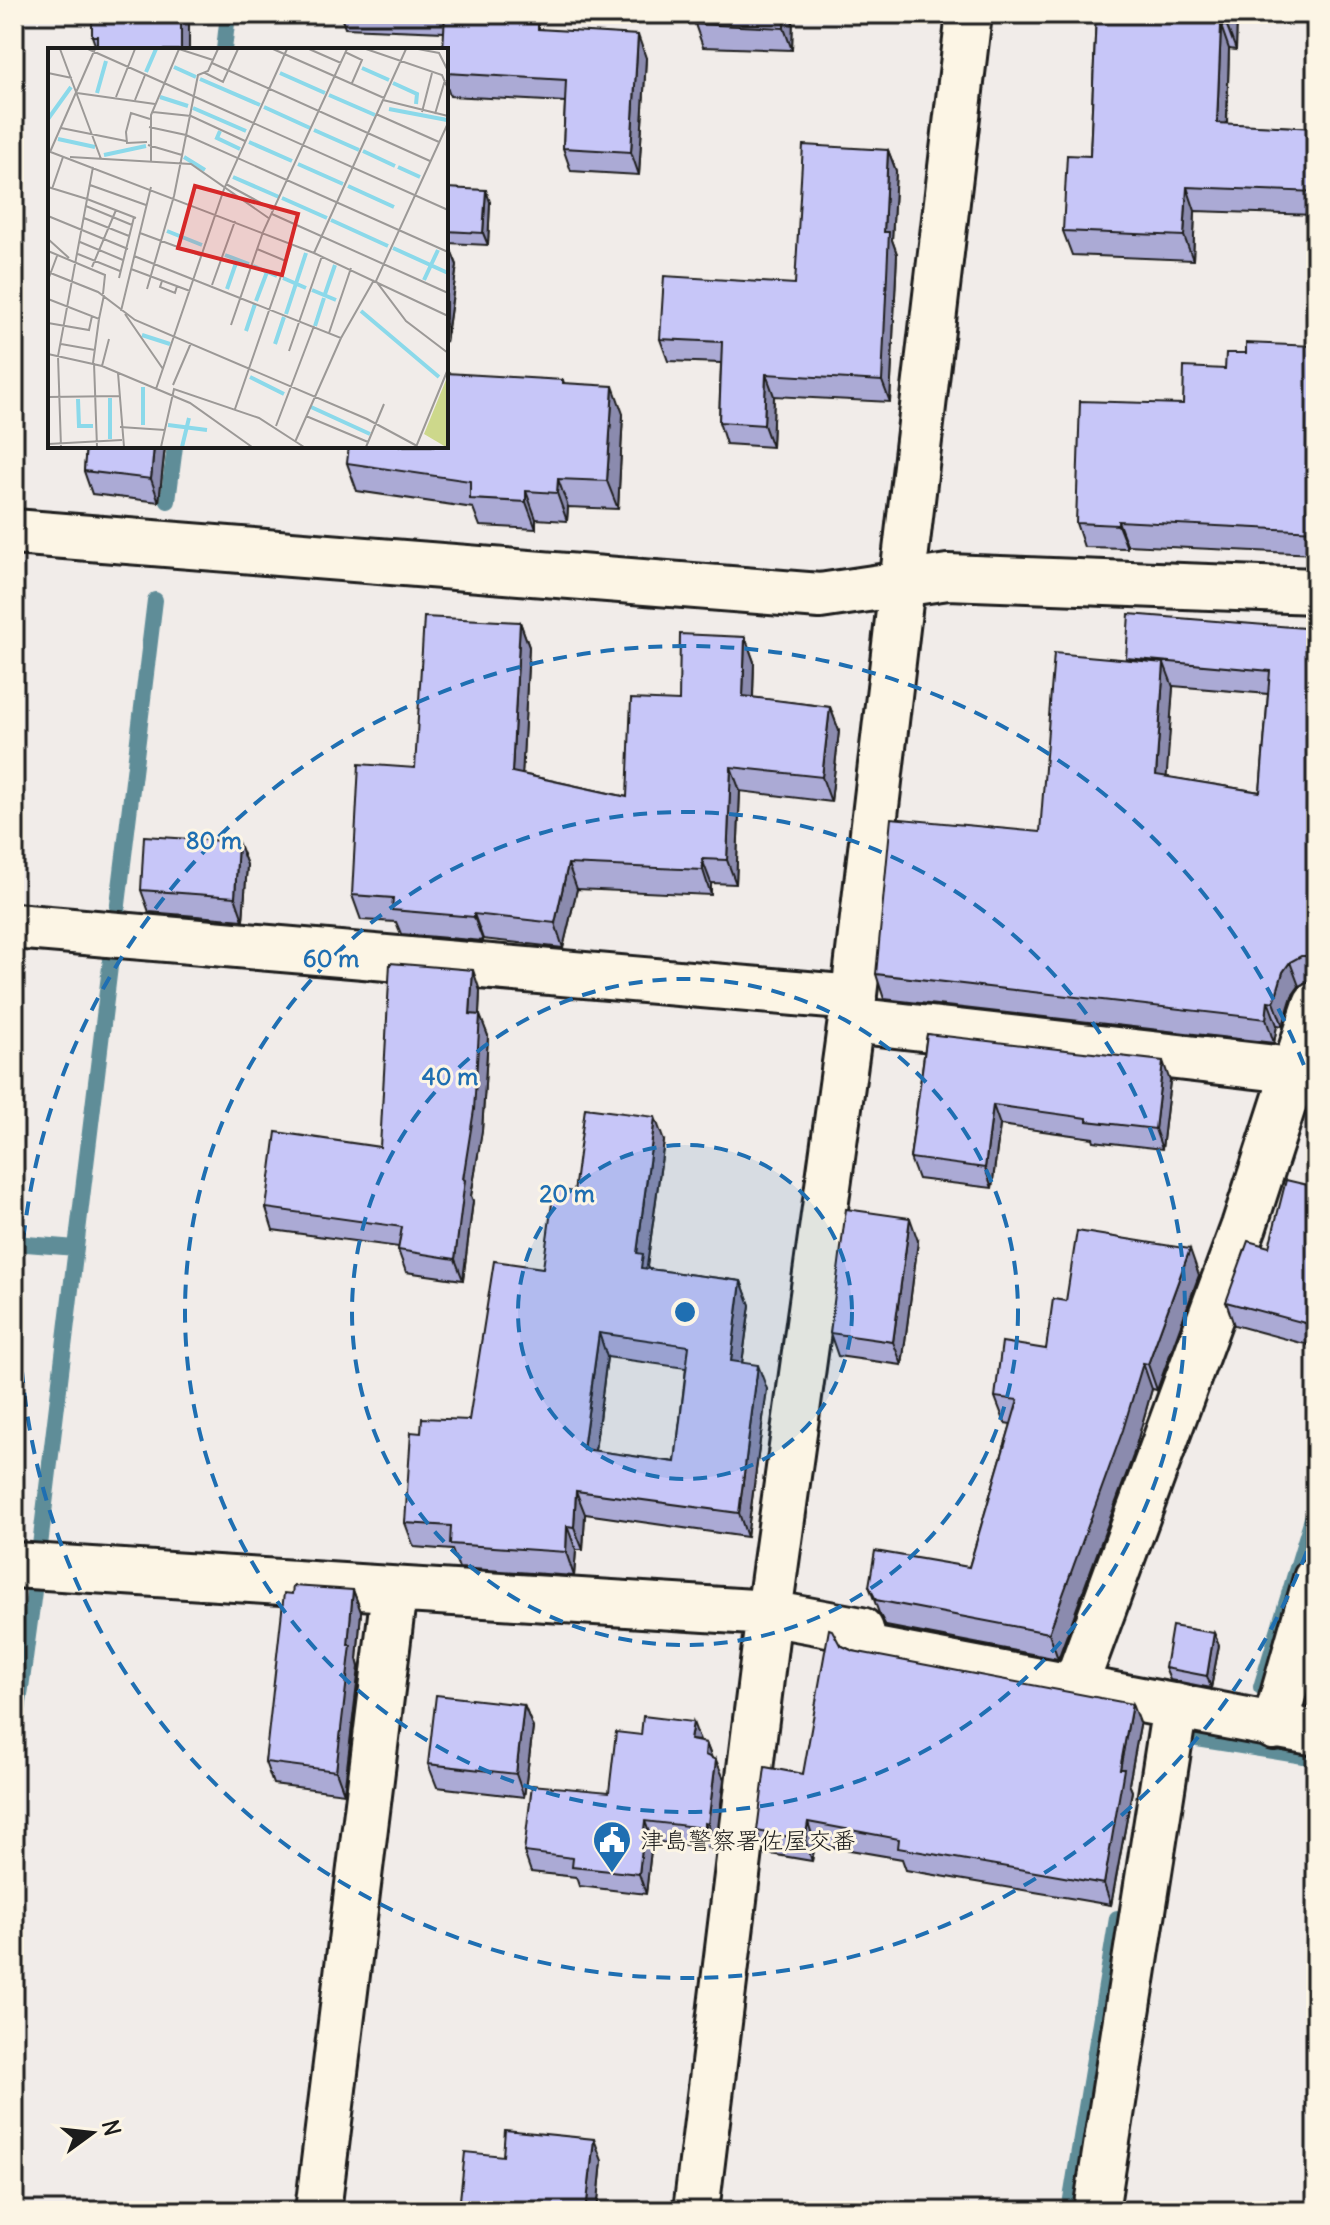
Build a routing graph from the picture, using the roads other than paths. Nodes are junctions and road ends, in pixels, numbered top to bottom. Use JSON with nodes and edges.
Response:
{"nodes":[{"id":1,"x":969,"y":14,"type":"edge"},
{"id":2,"x":14,"y":532,"type":"edge"},
{"id":3,"x":901,"y":583,"type":"junction"},
{"id":4,"x":1316,"y":591,"type":"edge"},
{"id":5,"x":14,"y":926,"type":"edge"},
{"id":6,"x":1316,"y":1004,"type":"edge"},
{"id":7,"x":852,"y":1009,"type":"junction"},
{"id":8,"x":1292,"y":1070,"type":"junction"},
{"id":9,"x":14,"y":1565,"type":"edge"},
{"id":10,"x":1316,"y":1579,"type":"edge"},
{"id":11,"x":394,"y":1591,"type":"junction"},
{"id":12,"x":769,"y":1613,"type":"junction"},
{"id":13,"x":1075,"y":1686,"type":"junction"},
{"id":14,"x":1175,"y":1706,"type":"junction"},
{"id":15,"x":1295,"y":1730,"type":"edge"},
{"id":16,"x":318,"y":2211,"type":"edge"},
{"id":17,"x":696,"y":2211,"type":"edge"},
{"id":18,"x":1096,"y":2211,"type":"edge"}],
"edges":[{"from":1,"to":3,"type":"street"},
{"from":2,"to":3,"type":"street"},
{"from":3,"to":4,"type":"street"},
{"from":3,"to":7,"type":"street"},
{"from":5,"to":7,"type":"street"},
{"from":6,"to":8,"type":"street"},
{"from":7,"to":8,"type":"street"},
{"from":7,"to":12,"type":"street"},
{"from":8,"to":13,"type":"street"},
{"from":9,"to":11,"type":"street"},
{"from":10,"to":15,"type":"street"},
{"from":11,"to":12,"type":"street"},
{"from":11,"to":16,"type":"street"},
{"from":12,"to":13,"type":"street"},
{"from":12,"to":17,"type":"street"},
{"from":13,"to":14,"type":"street"},
{"from":14,"to":15,"type":"street"},
{"from":14,"to":18,"type":"street"}]}
